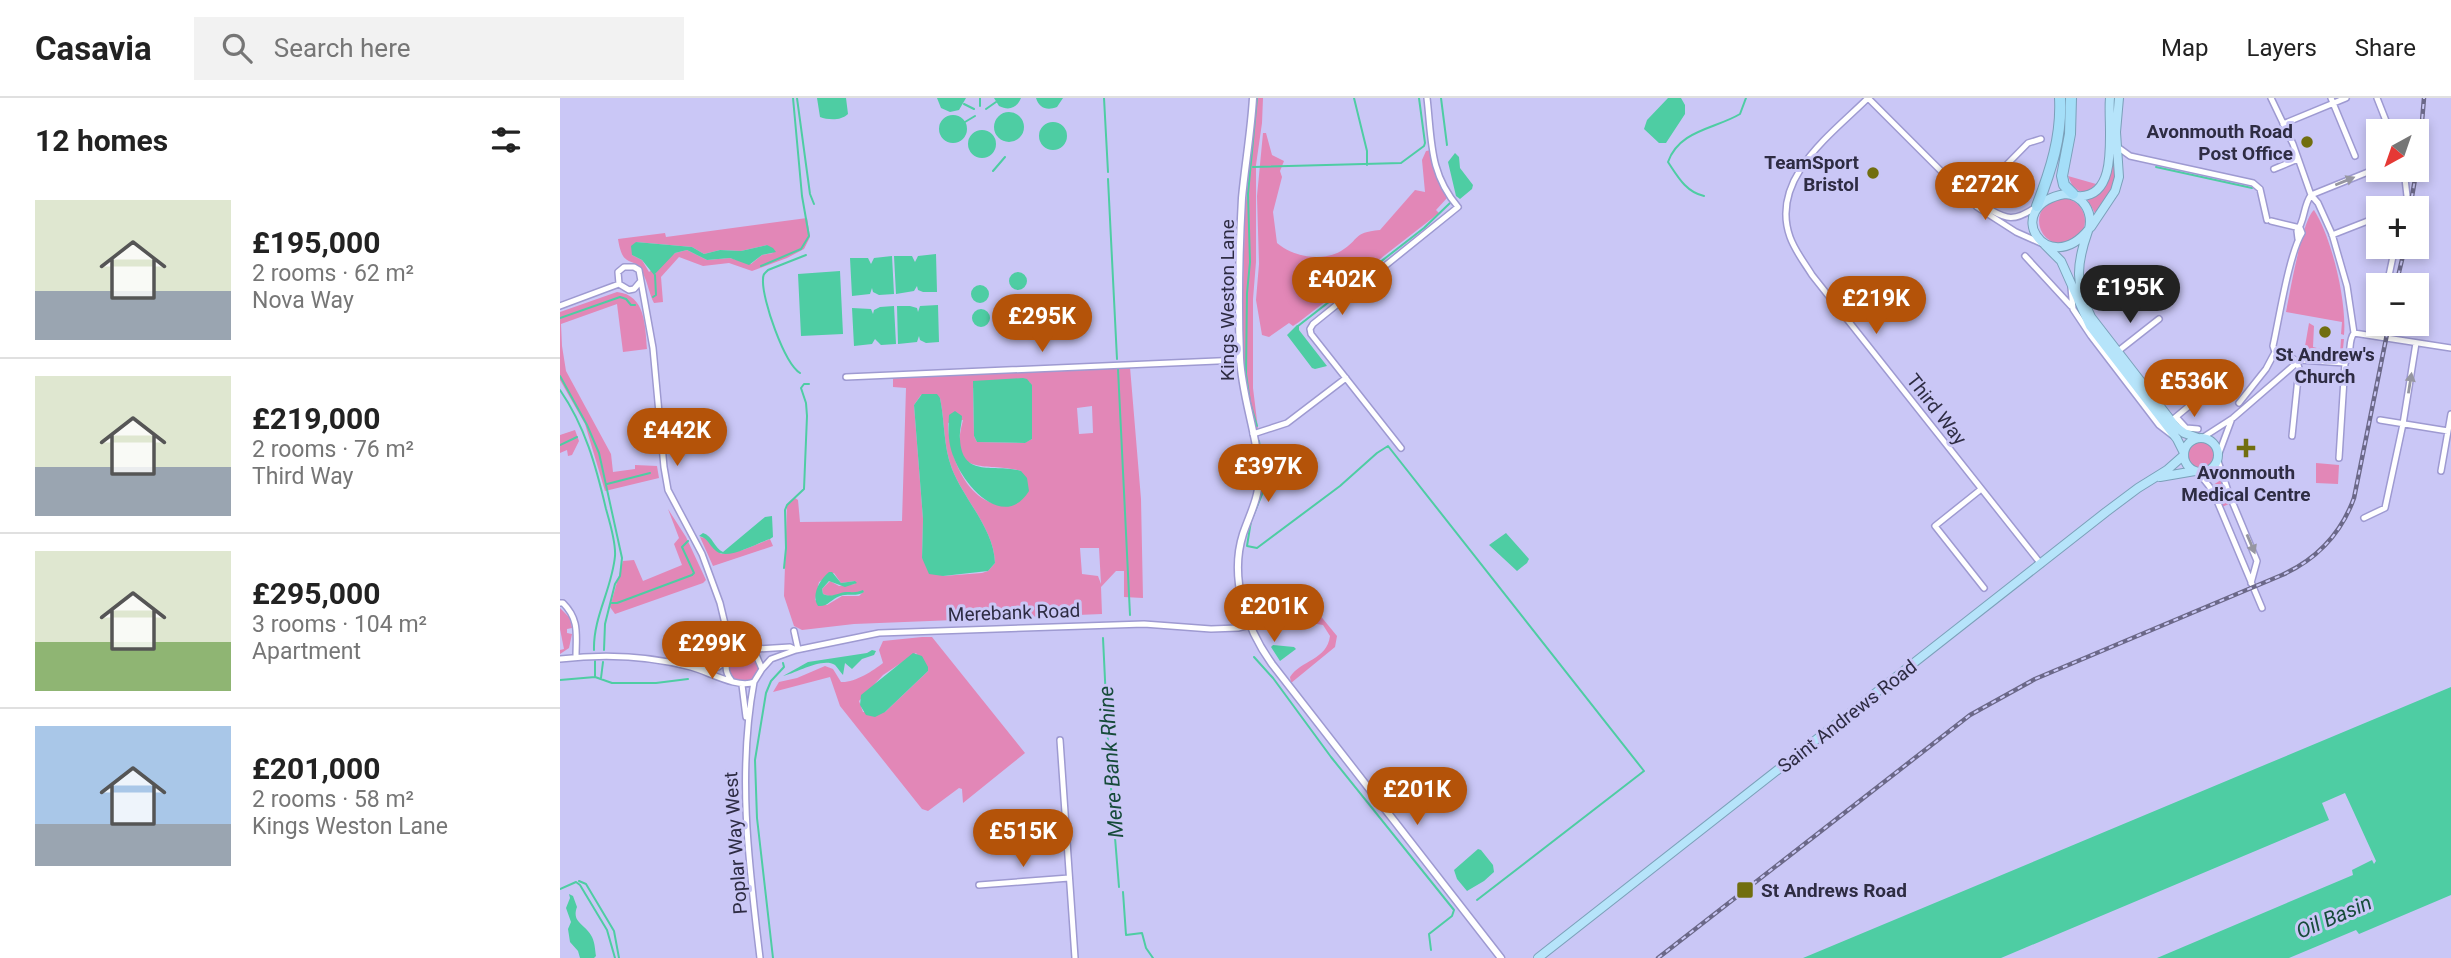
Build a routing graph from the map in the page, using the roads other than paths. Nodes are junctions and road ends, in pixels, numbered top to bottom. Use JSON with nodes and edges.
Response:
{"nodes":[{"id":1,"x":1253,"y":98,"type":"edge"},
{"id":2,"x":1427,"y":98,"type":"edge"},
{"id":3,"x":1868,"y":98,"type":"edge"},
{"id":4,"x":2060,"y":98,"type":"edge"},
{"id":5,"x":2071,"y":98,"type":"edge"},
{"id":6,"x":2109,"y":98,"type":"edge"},
{"id":7,"x":2119,"y":98,"type":"edge"},
{"id":8,"x":2271,"y":98,"type":"edge"},
{"id":9,"x":2346,"y":98,"type":"edge"},
{"id":10,"x":2377,"y":98,"type":"edge"},
{"id":11,"x":2332,"y":101,"type":"edge"},
{"id":12,"x":2385,"y":119,"type":"edge"},
{"id":13,"x":2283,"y":124,"type":"junction"},
{"id":14,"x":2041,"y":139,"type":"dead end"},
{"id":15,"x":2117,"y":147,"type":"junction"},
{"id":16,"x":2130,"y":156,"type":"junction"},
{"id":17,"x":2355,"y":156,"type":"dead end"},
{"id":18,"x":2298,"y":159,"type":"junction"},
{"id":19,"x":2120,"y":164,"type":"junction"},
{"id":20,"x":2274,"y":169,"type":"dead end"},
{"id":21,"x":2366,"y":173,"type":"edge"},
{"id":22,"x":2073,"y":195,"type":"junction"},
{"id":23,"x":2312,"y":195,"type":"junction"},
{"id":24,"x":1971,"y":201,"type":"junction"},
{"id":25,"x":2037,"y":206,"type":"junction"},
{"id":26,"x":2366,"y":222,"type":"edge"},
{"id":27,"x":2300,"y":228,"type":"junction"},
{"id":28,"x":2089,"y":230,"type":"junction"},
{"id":29,"x":2332,"y":235,"type":"junction"},
{"id":30,"x":2044,"y":245,"type":"junction"},
{"id":31,"x":2025,"y":256,"type":"dead end"},
{"id":32,"x":640,"y":282,"type":"junction"},
{"id":33,"x":619,"y":284,"type":"junction"},
{"id":34,"x":2071,"y":284,"type":"junction"},
{"id":35,"x":634,"y":289,"type":"junction"},
{"id":36,"x":2057,"y":289,"type":"junction"},
{"id":37,"x":646,"y":302,"type":"junction"},
{"id":38,"x":560,"y":306,"type":"edge"},
{"id":39,"x":2073,"y":309,"type":"junction"},
{"id":40,"x":2158,"y":319,"type":"dead end"},
{"id":41,"x":2354,"y":333,"type":"junction"},
{"id":42,"x":2366,"y":335,"type":"edge"},
{"id":43,"x":2377,"y":336,"type":"edge"},
{"id":44,"x":2416,"y":343,"type":"junction"},
{"id":45,"x":2451,"y":348,"type":"edge"},
{"id":46,"x":2117,"y":352,"type":"junction"},
{"id":47,"x":2275,"y":352,"type":"junction"},
{"id":48,"x":1240,"y":360,"type":"junction"},
{"id":49,"x":2297,"y":362,"type":"junction"},
{"id":50,"x":2345,"y":363,"type":"junction"},
{"id":51,"x":846,"y":377,"type":"dead end"},
{"id":52,"x":1346,"y":378,"type":"junction"},
{"id":53,"x":2200,"y":397,"type":"dead end"},
{"id":54,"x":2239,"y":403,"type":"dead end"},
{"id":55,"x":2451,"y":414,"type":"edge"},
{"id":56,"x":2232,"y":418,"type":"junction"},
{"id":57,"x":2173,"y":419,"type":"junction"},
{"id":58,"x":2380,"y":421,"type":"dead end"},
{"id":59,"x":2403,"y":424,"type":"junction"},
{"id":60,"x":2448,"y":431,"type":"junction"},
{"id":61,"x":1253,"y":435,"type":"junction"},
{"id":62,"x":2199,"y":435,"type":"junction"},
{"id":63,"x":2292,"y":436,"type":"dead end"},
{"id":64,"x":2177,"y":439,"type":"junction"},
{"id":65,"x":1401,"y":447,"type":"dead end"},
{"id":66,"x":2184,"y":454,"type":"junction"},
{"id":67,"x":2218,"y":457,"type":"junction"},
{"id":68,"x":2339,"y":458,"type":"dead end"},
{"id":69,"x":2196,"y":471,"type":"junction"},
{"id":70,"x":2441,"y":471,"type":"dead end"},
{"id":71,"x":2158,"y":477,"type":"junction"},
{"id":72,"x":1980,"y":490,"type":"junction"},
{"id":73,"x":2234,"y":506,"type":"junction"},
{"id":74,"x":2221,"y":513,"type":"junction"},
{"id":75,"x":2364,"y":518,"type":"dead end"},
{"id":76,"x":2041,"y":564,"type":"junction"},
{"id":77,"x":2256,"y":568,"type":"junction"},
{"id":78,"x":2245,"y":569,"type":"junction"},
{"id":79,"x":2252,"y":583,"type":"junction"},
{"id":80,"x":1984,"y":588,"type":"dead end"},
{"id":81,"x":560,"y":603,"type":"edge"},
{"id":82,"x":2262,"y":608,"type":"dead end"},
{"id":83,"x":1248,"y":622,"type":"junction"},
{"id":84,"x":727,"y":627,"type":"junction"},
{"id":85,"x":793,"y":631,"type":"dead end"},
{"id":86,"x":739,"y":650,"type":"junction"},
{"id":87,"x":749,"y":650,"type":"junction"},
{"id":88,"x":797,"y":650,"type":"junction"},
{"id":89,"x":732,"y":653,"type":"junction"},
{"id":90,"x":576,"y":657,"type":"junction"},
{"id":91,"x":560,"y":659,"type":"edge"},
{"id":92,"x":726,"y":661,"type":"junction"},
{"id":93,"x":690,"y":667,"type":"junction"},
{"id":94,"x":762,"y":669,"type":"junction"},
{"id":95,"x":731,"y":680,"type":"junction"},
{"id":96,"x":754,"y":682,"type":"junction"},
{"id":97,"x":742,"y":685,"type":"junction"},
{"id":98,"x":747,"y":726,"type":"junction"},
{"id":99,"x":1060,"y":740,"type":"dead end"},
{"id":100,"x":1069,"y":878,"type":"junction"},
{"id":101,"x":979,"y":885,"type":"dead end"},
{"id":102,"x":760,"y":958,"type":"edge"},
{"id":103,"x":1075,"y":958,"type":"edge"},
{"id":104,"x":1501,"y":958,"type":"edge"},
{"id":105,"x":1538,"y":958,"type":"edge"}],
"edges":[{"from":1,"to":48,"type":"street","name":"Kings Weston Lane"},
{"from":2,"to":52,"type":"street"},
{"from":3,"to":24,"type":"street"},
{"from":3,"to":72,"type":"street","name":"Third Way"},
{"from":4,"to":25,"type":"highway"},
{"from":5,"to":22,"type":"highway"},
{"from":6,"to":22,"type":"highway"},
{"from":7,"to":15,"type":"highway"},
{"from":8,"to":13,"type":"street"},
{"from":9,"to":11,"type":"street"},
{"from":10,"to":12,"type":"street"},
{"from":11,"to":13,"type":"street"},
{"from":11,"to":17,"type":"street"},
{"from":13,"to":18,"type":"street"},
{"from":14,"to":24,"type":"street"},
{"from":15,"to":16,"type":"street"},
{"from":15,"to":19,"type":"highway"},
{"from":16,"to":19,"type":"street"},
{"from":16,"to":27,"type":"street"},
{"from":18,"to":20,"type":"street"},
{"from":18,"to":23,"type":"street"},
{"from":19,"to":28,"type":"highway"},
{"from":23,"to":21,"type":"street","one_way":true},
{"from":22,"to":25,"type":"highway"},
{"from":22,"to":28,"type":"highway"},
{"from":23,"to":27,"type":"street"},
{"from":23,"to":29,"type":"street"},
{"from":24,"to":25,"type":"street"},
{"from":24,"to":30,"type":"street"},
{"from":25,"to":30,"type":"highway"},
{"from":26,"to":29,"type":"street"},
{"from":27,"to":47,"type":"street"},
{"from":28,"to":30,"type":"highway"},
{"from":28,"to":46,"type":"highway"},
{"from":29,"to":41,"type":"street"},
{"from":30,"to":34,"type":"highway"},
{"from":31,"to":36,"type":"street"},
{"from":32,"to":33,"type":"street"},
{"from":32,"to":35,"type":"street"},
{"from":32,"to":37,"type":"street"},
{"from":33,"to":35,"type":"street"},
{"from":33,"to":38,"type":"street"},
{"from":34,"to":36,"type":"street"},
{"from":34,"to":39,"type":"street"},
{"from":34,"to":64,"type":"highway"},
{"from":35,"to":37,"type":"street"},
{"from":36,"to":39,"type":"street"},
{"from":37,"to":84,"type":"street"},
{"from":39,"to":64,"type":"street"},
{"from":40,"to":46,"type":"street"},
{"from":41,"to":42,"type":"street"},
{"from":41,"to":50,"type":"street"},
{"from":43,"to":44,"type":"street"},
{"from":44,"to":45,"type":"street"},
{"from":59,"to":44,"type":"street","one_way":true},
{"from":46,"to":57,"type":"highway"},
{"from":47,"to":49,"type":"street"},
{"from":47,"to":54,"type":"street"},
{"from":48,"to":51,"type":"street"},
{"from":48,"to":61,"type":"street","name":"Kings Weston Lane"},
{"from":49,"to":50,"type":"street"},
{"from":49,"to":56,"type":"street"},
{"from":49,"to":63,"type":"street"},
{"from":50,"to":68,"type":"street"},
{"from":52,"to":61,"type":"street"},
{"from":52,"to":65,"type":"street"},
{"from":53,"to":57,"type":"street"},
{"from":55,"to":60,"type":"street"},
{"from":56,"to":62,"type":"street"},
{"from":56,"to":67,"type":"street"},
{"from":57,"to":62,"type":"highway"},
{"from":58,"to":59,"type":"street"},
{"from":59,"to":60,"type":"street"},
{"from":59,"to":75,"type":"street"},
{"from":60,"to":70,"type":"street"},
{"from":61,"to":83,"type":"street","name":"Kings Weston Lane"},
{"from":62,"to":66,"type":"highway"},
{"from":62,"to":67,"type":"highway"},
{"from":64,"to":66,"type":"highway"},
{"from":66,"to":69,"type":"highway"},
{"from":66,"to":71,"type":"highway","name":"Saint Andrews Road"},
{"from":67,"to":69,"type":"highway"},
{"from":67,"to":73,"type":"street"},
{"from":69,"to":71,"type":"highway","name":"Saint Andrews Road"},
{"from":69,"to":74,"type":"street"},
{"from":71,"to":76,"type":"highway","name":"Saint Andrews Road"},
{"from":72,"to":76,"type":"street","name":"Third Way"},
{"from":72,"to":80,"type":"street"},
{"from":73,"to":74,"type":"street"},
{"from":73,"to":77,"type":"street","one_way":true},
{"from":74,"to":78,"type":"street"},
{"from":76,"to":105,"type":"highway","name":"Saint Andrews Road"},
{"from":77,"to":78,"type":"street"},
{"from":77,"to":79,"type":"street"},
{"from":78,"to":79,"type":"street"},
{"from":79,"to":82,"type":"street"},
{"from":81,"to":90,"type":"street"},
{"from":83,"to":88,"type":"street","name":"Merebank Road"},
{"from":83,"to":104,"type":"street","name":"Kings Weston Lane"},
{"from":84,"to":86,"type":"street"},
{"from":84,"to":89,"type":"street"},
{"from":85,"to":88,"type":"street"},
{"from":86,"to":87,"type":"street"},
{"from":86,"to":89,"type":"street"},
{"from":87,"to":88,"type":"street","name":"Merebank Road"},
{"from":87,"to":94,"type":"street"},
{"from":88,"to":94,"type":"street","name":"Merebank Road"},
{"from":89,"to":92,"type":"street"},
{"from":90,"to":91,"type":"street"},
{"from":90,"to":93,"type":"street"},
{"from":92,"to":93,"type":"street"},
{"from":92,"to":95,"type":"street"},
{"from":93,"to":95,"type":"street"},
{"from":94,"to":96,"type":"street"},
{"from":95,"to":97,"type":"street"},
{"from":96,"to":97,"type":"street"},
{"from":96,"to":98,"type":"street","name":"Poplar Way West"},
{"from":97,"to":98,"type":"street","name":"Poplar Way West"},
{"from":98,"to":102,"type":"street","name":"Poplar Way West"},
{"from":99,"to":100,"type":"street"},
{"from":100,"to":101,"type":"street"},
{"from":100,"to":103,"type":"street"}]}
